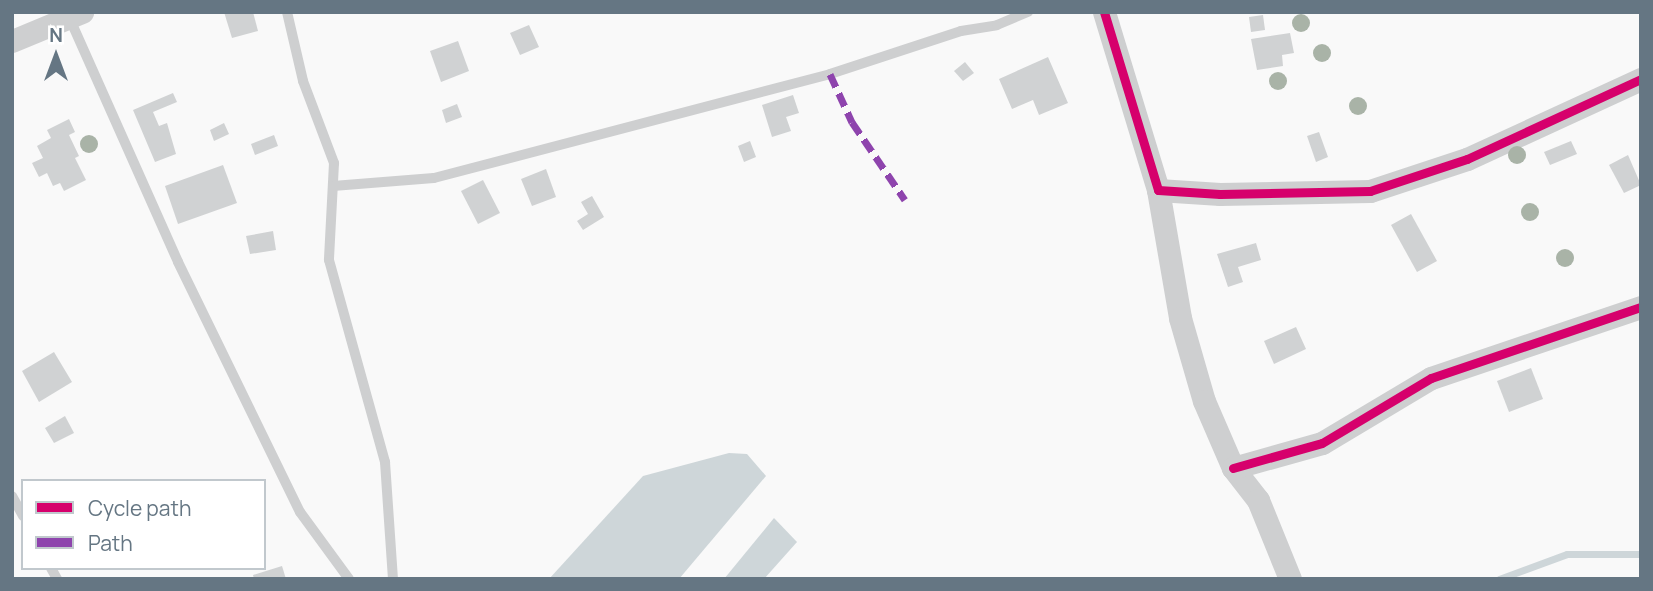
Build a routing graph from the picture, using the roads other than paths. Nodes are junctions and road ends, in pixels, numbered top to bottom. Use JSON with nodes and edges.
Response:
{"nodes":[{"id":1,"x":287,"y":12,"type":"edge"},
{"id":2,"x":1028,"y":12,"type":"edge"},
{"id":3,"x":1104,"y":12,"type":"edge"},
{"id":4,"x":76,"y":15,"type":"edge"},
{"id":5,"x":12,"y":41,"type":"edge"},
{"id":6,"x":1641,"y":79,"type":"edge"},
{"id":7,"x":332,"y":186,"type":"junction"},
{"id":8,"x":1158,"y":190,"type":"junction"},
{"id":9,"x":1641,"y":307,"type":"edge"},
{"id":10,"x":1233,"y":468,"type":"junction"},
{"id":11,"x":12,"y":496,"type":"edge"},
{"id":12,"x":21,"y":512,"type":"edge"},
{"id":13,"x":349,"y":579,"type":"edge"},
{"id":14,"x":393,"y":579,"type":"edge"},
{"id":15,"x":1290,"y":579,"type":"edge"}],
"edges":[{"from":1,"to":7,"type":"lane"},
{"from":2,"to":7,"type":"lane"},
{"from":3,"to":8,"type":"street"},
{"from":4,"to":5,"type":"street"},
{"from":4,"to":13,"type":"lane"},
{"from":6,"to":8,"type":"street"},
{"from":7,"to":14,"type":"lane"},
{"from":8,"to":10,"type":"street"},
{"from":9,"to":10,"type":"street"},
{"from":10,"to":15,"type":"street"},
{"from":11,"to":12,"type":"lane"}]}
